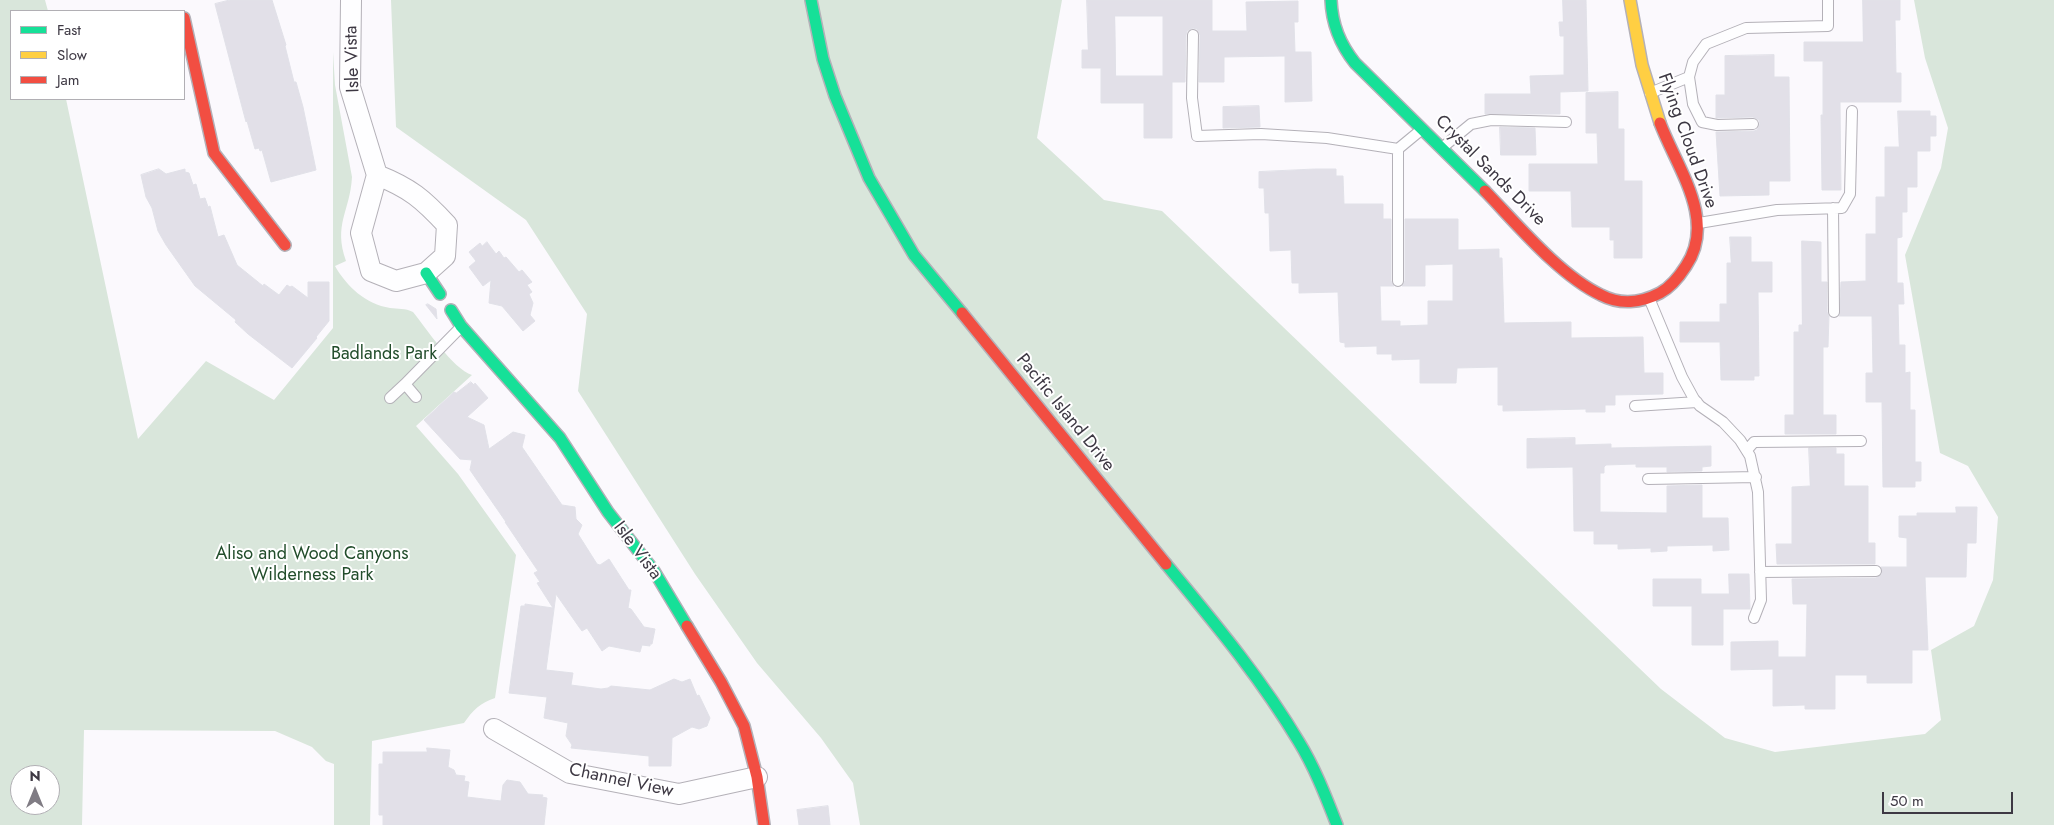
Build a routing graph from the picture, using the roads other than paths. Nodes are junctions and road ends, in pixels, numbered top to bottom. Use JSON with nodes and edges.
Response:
{"nodes":[{"id":1,"x":352,"y":0,"type":"edge"},
{"id":2,"x":812,"y":0,"type":"edge"},
{"id":3,"x":1331,"y":0,"type":"edge"},
{"id":4,"x":1630,"y":0,"type":"edge"},
{"id":5,"x":1828,"y":0,"type":"edge"},
{"id":6,"x":185,"y":22,"type":"edge"},
{"id":7,"x":1193,"y":35,"type":"dead end"},
{"id":8,"x":1689,"y":78,"type":"junction"},
{"id":9,"x":1650,"y":94,"type":"junction"},
{"id":10,"x":1852,"y":111,"type":"dead end"},
{"id":11,"x":1566,"y":122,"type":"dead end"},
{"id":12,"x":1753,"y":124,"type":"dead end"},
{"id":13,"x":1422,"y":128,"type":"junction"},
{"id":14,"x":1442,"y":148,"type":"junction"},
{"id":15,"x":1398,"y":149,"type":"junction"},
{"id":16,"x":377,"y":175,"type":"junction"},
{"id":17,"x":1833,"y":208,"type":"junction"},
{"id":18,"x":1698,"y":223,"type":"junction"},
{"id":19,"x":285,"y":245,"type":"dead end"},
{"id":20,"x":426,"y":273,"type":"junction"},
{"id":21,"x":1398,"y":281,"type":"dead end"},
{"id":22,"x":1670,"y":286,"type":"joint"},
{"id":23,"x":440,"y":294,"type":"dead end"},
{"id":24,"x":1649,"y":298,"type":"junction"},
{"id":25,"x":451,"y":310,"type":"dead end"},
{"id":26,"x":1834,"y":312,"type":"dead end"},
{"id":27,"x":461,"y":326,"type":"junction"},
{"id":28,"x":405,"y":384,"type":"junction"},
{"id":29,"x":416,"y":397,"type":"dead end"},
{"id":30,"x":390,"y":398,"type":"dead end"},
{"id":31,"x":1697,"y":402,"type":"junction"},
{"id":32,"x":1635,"y":406,"type":"dead end"},
{"id":33,"x":1861,"y":441,"type":"dead end"},
{"id":34,"x":1747,"y":450,"type":"junction"},
{"id":35,"x":1756,"y":477,"type":"junction"},
{"id":36,"x":1648,"y":479,"type":"dead end"},
{"id":37,"x":1876,"y":571,"type":"dead end"},
{"id":38,"x":1760,"y":572,"type":"junction"},
{"id":39,"x":1754,"y":618,"type":"dead end"},
{"id":40,"x":494,"y":728,"type":"dead end"},
{"id":41,"x":757,"y":777,"type":"junction"},
{"id":42,"x":764,"y":825,"type":"edge"},
{"id":43,"x":1337,"y":825,"type":"edge"}],
"edges":[{"from":1,"to":16,"type":"street","name":"Isle Vista"},
{"from":2,"to":43,"type":"street","name":"Pacific Island Drive"},
{"from":3,"to":13,"type":"street","name":"Crystal Sands Drive"},
{"from":4,"to":9,"type":"street","name":"Flying Cloud Drive"},
{"from":5,"to":8,"type":"lane"},
{"from":6,"to":19,"type":"street"},
{"from":7,"to":15,"type":"lane"},
{"from":8,"to":9,"type":"lane"},
{"from":8,"to":12,"type":"lane"},
{"from":9,"to":18,"type":"street","name":"Flying Cloud Drive"},
{"from":10,"to":17,"type":"lane"},
{"from":11,"to":14,"type":"lane"},
{"from":13,"to":14,"type":"street","name":"Crystal Sands Drive"},
{"from":13,"to":15,"type":"lane"},
{"from":14,"to":24,"type":"street","name":"Crystal Sands Drive"},
{"from":15,"to":21,"type":"lane"},
{"from":16,"to":20,"type":"street"},
{"from":16,"to":20,"type":"street"},
{"from":17,"to":18,"type":"lane"},
{"from":17,"to":26,"type":"lane"},
{"from":18,"to":22,"type":"street","name":"Flying Cloud Drive"},
{"from":20,"to":23,"type":"street"},
{"from":22,"to":24,"type":"street","name":"Crystal Sands Drive"},
{"from":24,"to":31,"type":"lane"},
{"from":25,"to":27,"type":"street","name":"Isle Vista"},
{"from":27,"to":28,"type":"lane"},
{"from":27,"to":41,"type":"street","name":"Isle Vista"},
{"from":28,"to":29,"type":"lane"},
{"from":28,"to":30,"type":"lane"},
{"from":31,"to":32,"type":"lane"},
{"from":31,"to":34,"type":"lane"},
{"from":33,"to":34,"type":"lane"},
{"from":34,"to":35,"type":"lane"},
{"from":35,"to":36,"type":"lane"},
{"from":35,"to":38,"type":"lane"},
{"from":37,"to":38,"type":"lane"},
{"from":38,"to":39,"type":"lane"},
{"from":40,"to":41,"type":"street","name":"Channel View"},
{"from":41,"to":42,"type":"street","name":"Isle Vista"}]}
